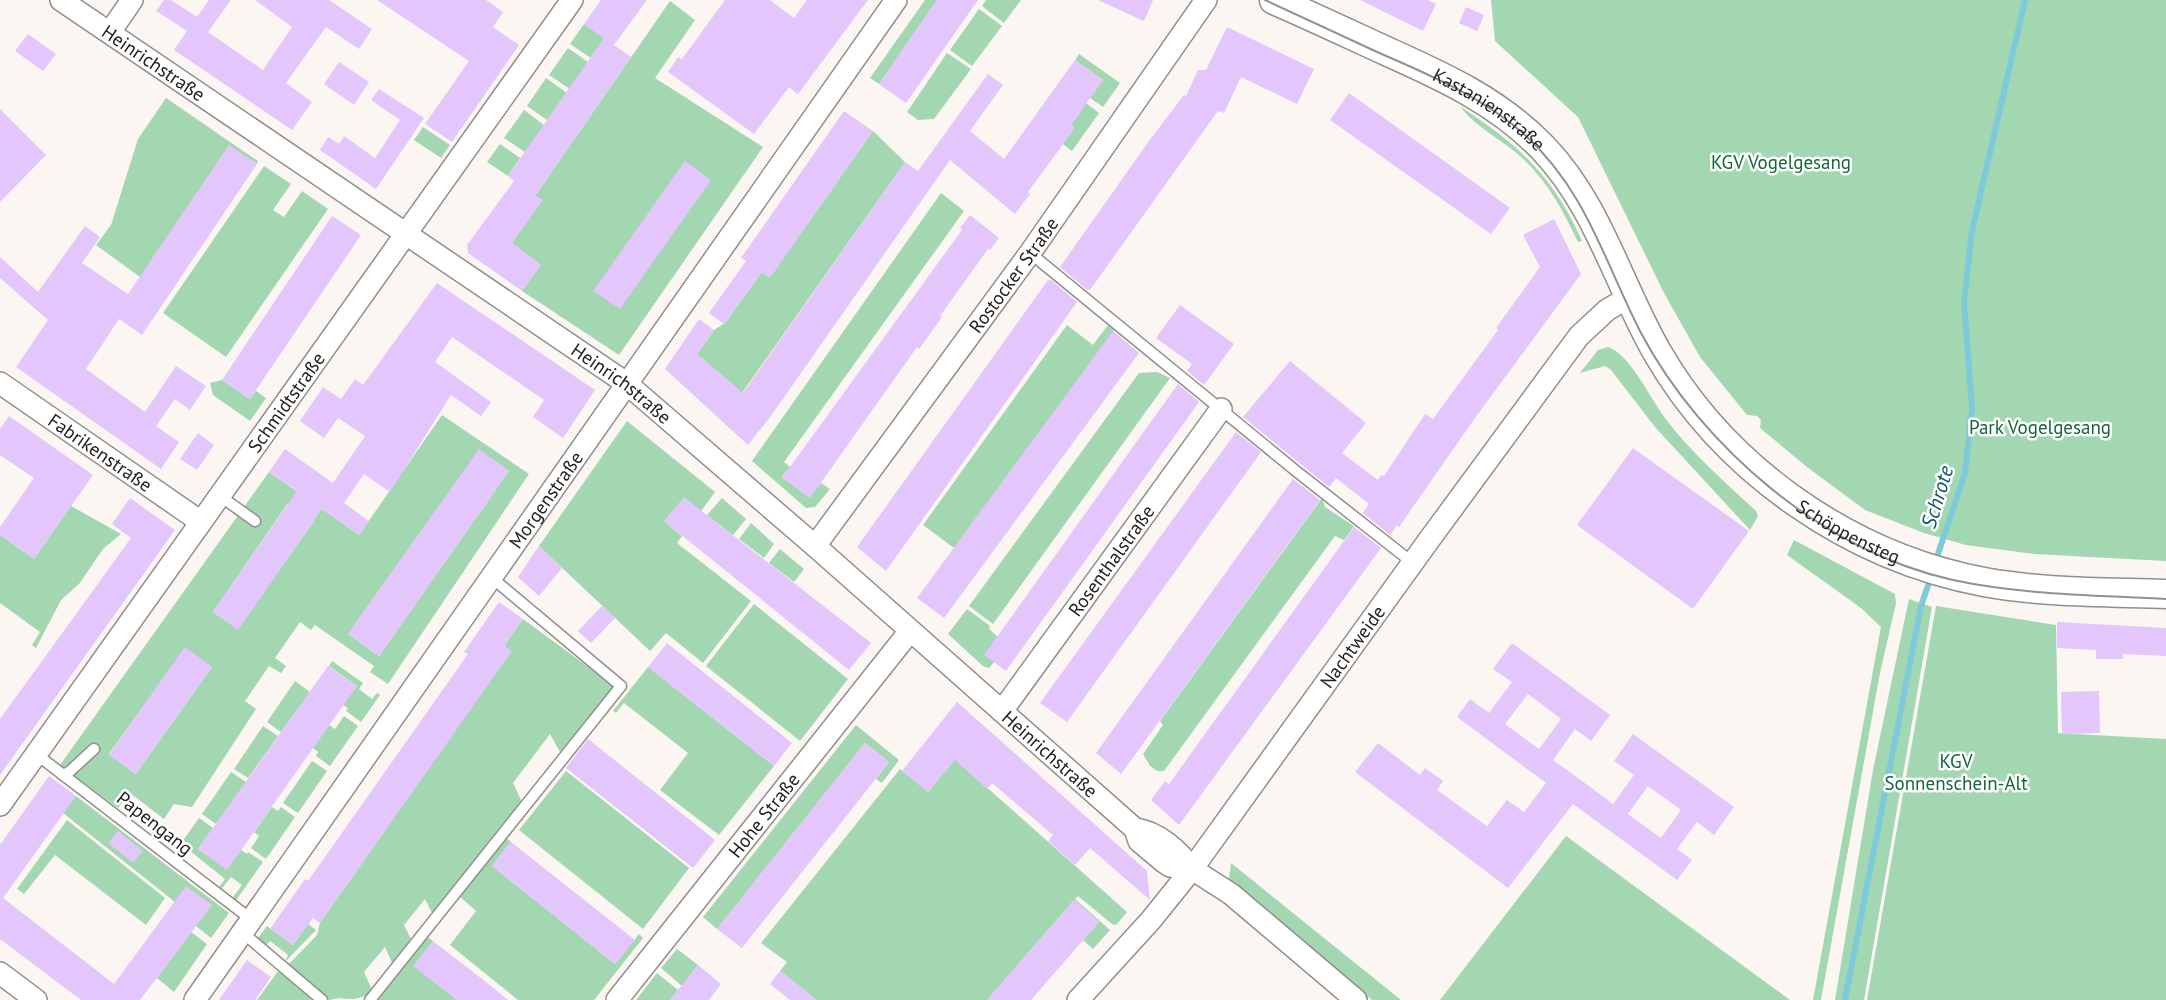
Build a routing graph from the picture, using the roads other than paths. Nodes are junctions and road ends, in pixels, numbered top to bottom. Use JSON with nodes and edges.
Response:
{"nodes":[{"id":1,"x":61,"y":0,"type":"edge"},
{"id":2,"x":132,"y":0,"type":"edge"},
{"id":3,"x":572,"y":0,"type":"edge"},
{"id":4,"x":896,"y":0,"type":"edge"},
{"id":5,"x":1206,"y":0,"type":"edge"},
{"id":6,"x":1275,"y":0,"type":"edge"},
{"id":7,"x":110,"y":32,"type":"junction"},
{"id":8,"x":406,"y":233,"type":"junction"},
{"id":9,"x":1030,"y":253,"type":"junction"},
{"id":10,"x":1629,"y":297,"type":"junction"},
{"id":11,"x":0,"y":383,"type":"edge"},
{"id":12,"x":626,"y":383,"type":"junction"},
{"id":13,"x":1221,"y":409,"type":"junction"},
{"id":14,"x":220,"y":496,"type":"junction"},
{"id":15,"x":255,"y":521,"type":"dead end"},
{"id":16,"x":201,"y":522,"type":"junction"},
{"id":17,"x":815,"y":546,"type":"junction"},
{"id":18,"x":1413,"y":563,"type":"junction"},
{"id":19,"x":491,"y":577,"type":"junction"},
{"id":20,"x":2166,"y":594,"type":"edge"},
{"id":21,"x":910,"y":631,"type":"junction"},
{"id":22,"x":1002,"y":711,"type":"junction"},
{"id":23,"x":94,"y":750,"type":"dead end"},
{"id":24,"x":36,"y":754,"type":"junction"},
{"id":25,"x":63,"y":775,"type":"junction"},
{"id":26,"x":0,"y":805,"type":"edge"},
{"id":27,"x":1192,"y":869,"type":"junction"},
{"id":28,"x":247,"y":927,"type":"junction"},
{"id":29,"x":0,"y":973,"type":"edge"},
{"id":30,"x":36,"y":1000,"type":"edge"},
{"id":31,"x":195,"y":1000,"type":"edge"},
{"id":32,"x":322,"y":1000,"type":"edge"},
{"id":33,"x":370,"y":1000,"type":"edge"},
{"id":34,"x":617,"y":1000,"type":"edge"},
{"id":35,"x":1078,"y":1000,"type":"edge"},
{"id":36,"x":1356,"y":1000,"type":"edge"}],
"edges":[{"from":1,"to":7,"type":"street","name":"Heinrichstraße"},
{"from":2,"to":7,"type":"street"},
{"from":3,"to":8,"type":"street","name":"Schmidtstraße"},
{"from":4,"to":12,"type":"street","name":"Morgenstraße"},
{"from":5,"to":9,"type":"street","name":"Rostocker Straße"},
{"from":6,"to":10,"type":"main road","name":"Kastanienstraße"},
{"from":7,"to":8,"type":"street","name":"Heinrichstraße"},
{"from":8,"to":12,"type":"street","name":"Heinrichstraße"},
{"from":8,"to":14,"type":"street","name":"Schmidtstraße"},
{"from":9,"to":13,"type":"lane"},
{"from":9,"to":17,"type":"street","name":"Rostocker Straße"},
{"from":10,"to":18,"type":"street","name":"Nachtweide"},
{"from":10,"to":20,"type":"main road","name":"Schöppensteg"},
{"from":11,"to":16,"type":"street","name":"Fabrikenstraße"},
{"from":12,"to":17,"type":"street","name":"Heinrichstraße"},
{"from":12,"to":19,"type":"street","name":"Morgenstraße"},
{"from":13,"to":18,"type":"lane"},
{"from":13,"to":22,"type":"street","name":"Rosenthalstraße"},
{"from":14,"to":15,"type":"lane"},
{"from":14,"to":16,"type":"street","name":"Schmidtstraße"},
{"from":16,"to":24,"type":"street","name":"Schmidtstraße"},
{"from":17,"to":21,"type":"street","name":"Heinrichstraße"},
{"from":18,"to":27,"type":"street","name":"Nachtweide"},
{"from":19,"to":28,"type":"street","name":"Morgenstraße"},
{"from":19,"to":33,"type":"lane"},
{"from":21,"to":22,"type":"street","name":"Heinrichstraße"},
{"from":21,"to":34,"type":"street","name":"Hohe Straße"},
{"from":22,"to":27,"type":"street","name":"Heinrichstraße"},
{"from":23,"to":25,"type":"lane"},
{"from":24,"to":25,"type":"lane","name":"Papengang"},
{"from":24,"to":26,"type":"street","name":"Schmidtstraße"},
{"from":25,"to":28,"type":"lane","name":"Papengang"},
{"from":27,"to":35,"type":"street","name":"Nachtweide"},
{"from":27,"to":36,"type":"street","name":"Heinrichstraße"},
{"from":28,"to":31,"type":"street","name":"Morgenstraße"},
{"from":28,"to":32,"type":"lane"},
{"from":29,"to":30,"type":"street"}]}
